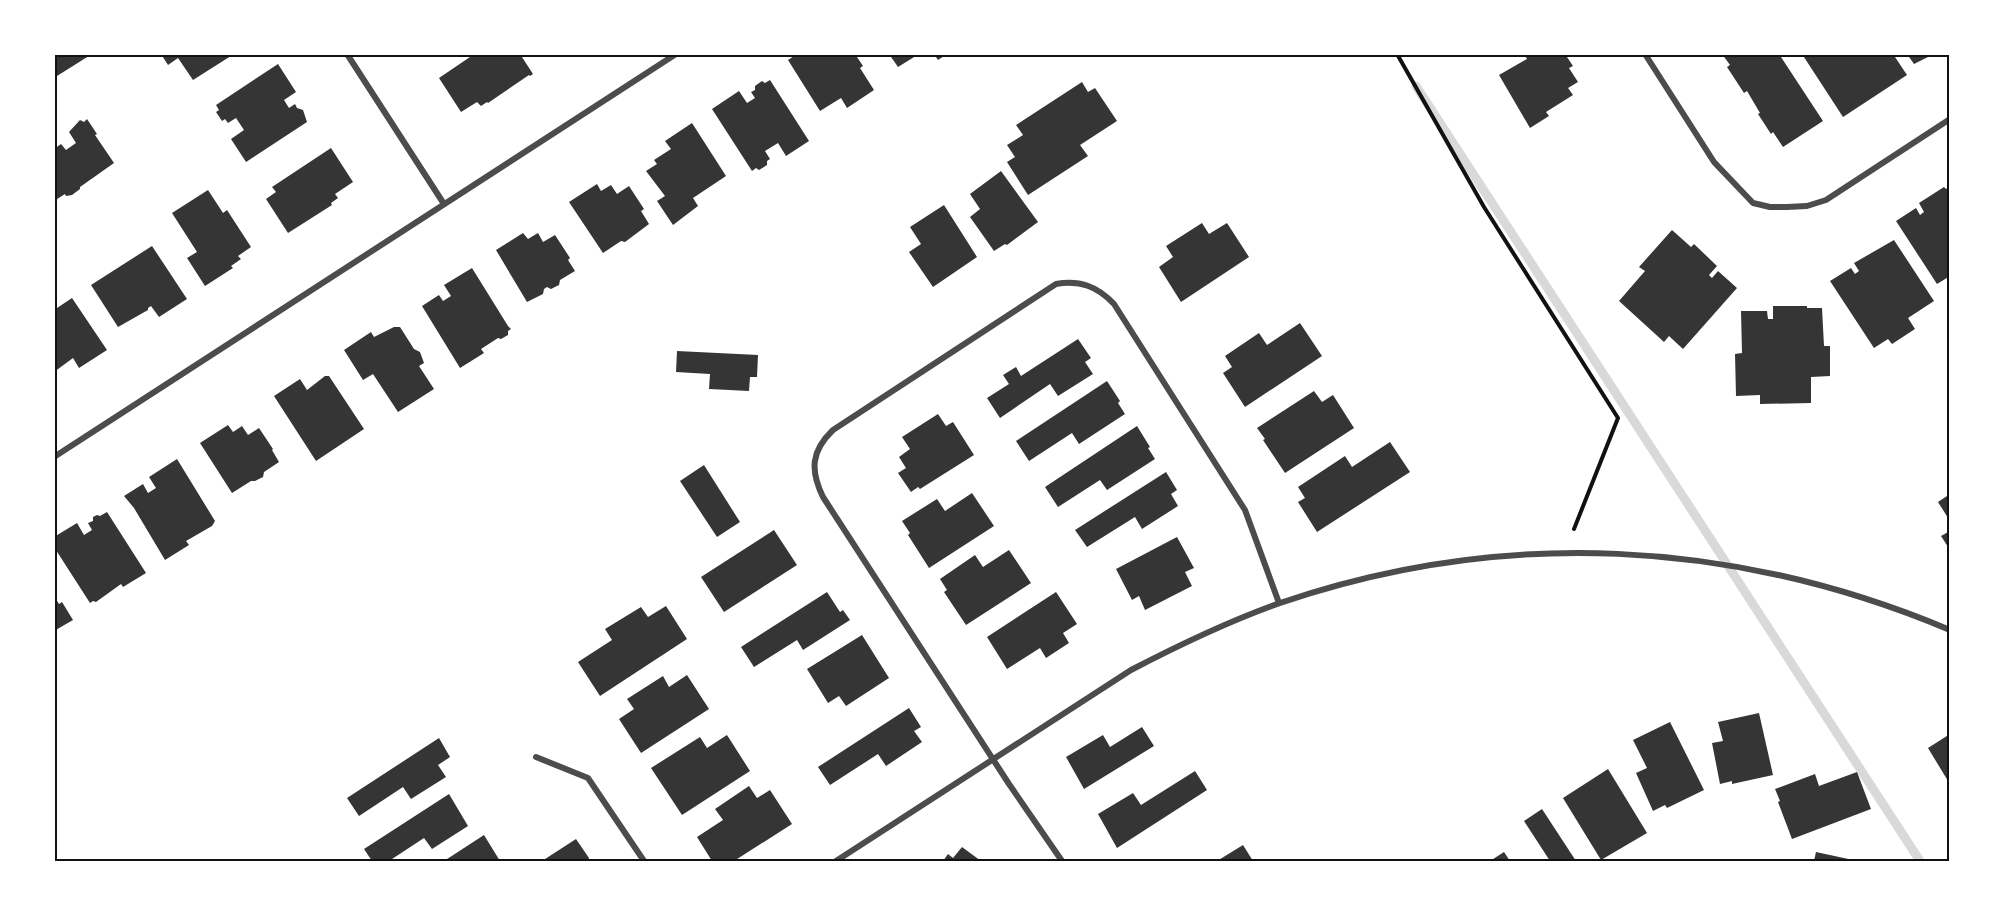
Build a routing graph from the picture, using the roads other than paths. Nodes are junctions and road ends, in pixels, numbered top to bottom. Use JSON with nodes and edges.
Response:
{"nodes":[{"id":1,"x":347,"y":54,"type":"edge"},
{"id":2,"x":676,"y":54,"type":"edge"},
{"id":3,"x":1645,"y":54,"type":"edge"},
{"id":4,"x":1950,"y":119,"type":"edge"},
{"id":5,"x":444,"y":204,"type":"junction"},
{"id":6,"x":54,"y":457,"type":"edge"},
{"id":7,"x":1279,"y":603,"type":"junction"},
{"id":8,"x":1950,"y":630,"type":"edge"},
{"id":9,"x":536,"y":757,"type":"dead end"},
{"id":10,"x":993,"y":759,"type":"junction"},
{"id":11,"x":644,"y":861,"type":"edge"},
{"id":12,"x":836,"y":861,"type":"edge"},
{"id":13,"x":1062,"y":861,"type":"edge"}],
"edges":[{"from":1,"to":5,"type":"street"},
{"from":2,"to":5,"type":"street"},
{"from":3,"to":4,"type":"street"},
{"from":5,"to":6,"type":"street"},
{"from":7,"to":8,"type":"street"},
{"from":7,"to":10,"type":"street"},
{"from":7,"to":10,"type":"street"},
{"from":9,"to":11,"type":"street"},
{"from":10,"to":12,"type":"street"},
{"from":10,"to":13,"type":"street"}]}
